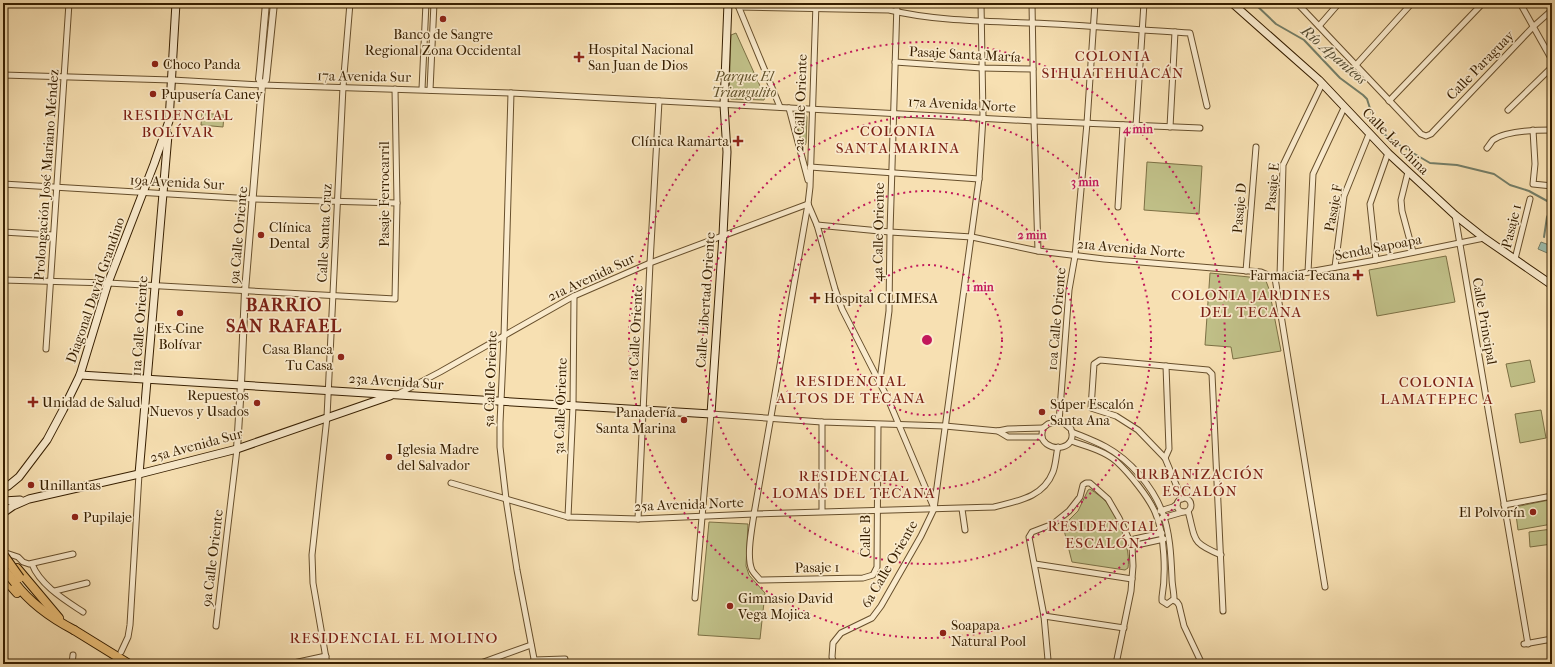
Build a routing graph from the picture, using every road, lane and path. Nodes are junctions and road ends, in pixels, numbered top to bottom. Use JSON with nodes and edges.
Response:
{"nodes":[{"id":1,"x":69,"y":3,"type":"edge"},
{"id":2,"x":176,"y":3,"type":"edge"},
{"id":3,"x":266,"y":3,"type":"edge"},
{"id":4,"x":274,"y":3,"type":"edge"},
{"id":5,"x":350,"y":3,"type":"edge"},
{"id":6,"x":426,"y":3,"type":"edge"},
{"id":7,"x":434,"y":3,"type":"edge"},
{"id":8,"x":728,"y":3,"type":"edge"},
{"id":9,"x":816,"y":3,"type":"edge"},
{"id":10,"x":857,"y":3,"type":"edge"},
{"id":11,"x":898,"y":3,"type":"edge"},
{"id":12,"x":981,"y":3,"type":"edge"},
{"id":13,"x":1032,"y":3,"type":"edge"},
{"id":14,"x":1095,"y":3,"type":"edge"},
{"id":15,"x":1144,"y":3,"type":"edge"},
{"id":16,"x":1232,"y":3,"type":"edge"},
{"id":17,"x":1298,"y":3,"type":"edge"},
{"id":18,"x":1339,"y":3,"type":"edge"},
{"id":19,"x":1412,"y":3,"type":"edge"},
{"id":20,"x":1483,"y":3,"type":"edge"},
{"id":21,"x":1520,"y":3,"type":"edge"},
{"id":22,"x":738,"y":5,"type":"edge"},
{"id":23,"x":815,"y":10,"type":"junction"},
{"id":24,"x":857,"y":10,"type":"junction"},
{"id":25,"x":1552,"y":10,"type":"edge"},
{"id":26,"x":898,"y":13,"type":"junction"},
{"id":27,"x":981,"y":21,"type":"junction"},
{"id":28,"x":1032,"y":23,"type":"junction"},
{"id":29,"x":1319,"y":26,"type":"junction"},
{"id":30,"x":1534,"y":26,"type":"junction"},
{"id":31,"x":1094,"y":27,"type":"junction"},
{"id":32,"x":1142,"y":30,"type":"junction"},
{"id":33,"x":1175,"y":32,"type":"junction"},
{"id":34,"x":1552,"y":60,"type":"edge"},
{"id":35,"x":895,"y":62,"type":"junction"},
{"id":36,"x":1356,"y":65,"type":"junction"},
{"id":37,"x":1552,"y":67,"type":"edge"},
{"id":38,"x":982,"y":68,"type":"junction"},
{"id":39,"x":1033,"y":69,"type":"junction"},
{"id":40,"x":3,"y":75,"type":"edge"},
{"id":41,"x":65,"y":77,"type":"junction"},
{"id":42,"x":172,"y":80,"type":"junction"},
{"id":43,"x":1322,"y":84,"type":"junction"},
{"id":44,"x":262,"y":85,"type":"junction"},
{"id":45,"x":343,"y":87,"type":"junction"},
{"id":46,"x":395,"y":89,"type":"junction"},
{"id":47,"x":422,"y":89,"type":"junction"},
{"id":48,"x":430,"y":90,"type":"junction"},
{"id":49,"x":511,"y":93,"type":"junction"},
{"id":50,"x":659,"y":101,"type":"junction"},
{"id":51,"x":1389,"y":101,"type":"junction"},
{"id":52,"x":724,"y":105,"type":"junction"},
{"id":53,"x":1207,"y":106,"type":"dead end"},
{"id":54,"x":780,"y":107,"type":"junction"},
{"id":55,"x":789,"y":108,"type":"junction"},
{"id":56,"x":1344,"y":108,"type":"junction"},
{"id":57,"x":812,"y":109,"type":"junction"},
{"id":58,"x":1508,"y":110,"type":"dead end"},
{"id":59,"x":894,"y":112,"type":"junction"},
{"id":60,"x":984,"y":117,"type":"junction"},
{"id":61,"x":169,"y":120,"type":"junction"},
{"id":62,"x":1034,"y":121,"type":"junction"},
{"id":63,"x":1087,"y":123,"type":"junction"},
{"id":64,"x":1123,"y":125,"type":"junction"},
{"id":65,"x":1136,"y":126,"type":"junction"},
{"id":66,"x":1170,"y":127,"type":"junction"},
{"id":67,"x":1200,"y":128,"type":"dead end"},
{"id":68,"x":1533,"y":130,"type":"junction"},
{"id":69,"x":1552,"y":130,"type":"edge"},
{"id":70,"x":1369,"y":134,"type":"junction"},
{"id":71,"x":1256,"y":147,"type":"dead end"},
{"id":72,"x":1487,"y":148,"type":"dead end"},
{"id":73,"x":1388,"y":153,"type":"junction"},
{"id":74,"x":810,"y":167,"type":"junction"},
{"id":75,"x":891,"y":172,"type":"junction"},
{"id":76,"x":1408,"y":172,"type":"junction"},
{"id":77,"x":979,"y":179,"type":"junction"},
{"id":78,"x":3,"y":184,"type":"edge"},
{"id":79,"x":1552,"y":186,"type":"edge"},
{"id":80,"x":810,"y":187,"type":"junction"},
{"id":81,"x":57,"y":188,"type":"junction"},
{"id":82,"x":143,"y":192,"type":"junction"},
{"id":83,"x":163,"y":193,"type":"junction"},
{"id":84,"x":253,"y":199,"type":"junction"},
{"id":85,"x":1530,"y":199,"type":"dead end"},
{"id":86,"x":337,"y":201,"type":"junction"},
{"id":87,"x":397,"y":203,"type":"junction"},
{"id":88,"x":808,"y":204,"type":"junction"},
{"id":89,"x":1118,"y":207,"type":"dead end"},
{"id":90,"x":1455,"y":215,"type":"junction"},
{"id":91,"x":817,"y":225,"type":"junction"},
{"id":92,"x":3,"y":232,"type":"edge"},
{"id":93,"x":890,"y":232,"type":"junction"},
{"id":94,"x":53,"y":235,"type":"junction"},
{"id":95,"x":723,"y":235,"type":"junction"},
{"id":96,"x":972,"y":237,"type":"junction"},
{"id":97,"x":1484,"y":238,"type":"junction"},
{"id":98,"x":1460,"y":244,"type":"junction"},
{"id":99,"x":1038,"y":251,"type":"junction"},
{"id":100,"x":1413,"y":252,"type":"junction"},
{"id":101,"x":1075,"y":256,"type":"junction"},
{"id":102,"x":1515,"y":259,"type":"junction"},
{"id":103,"x":1376,"y":260,"type":"junction"},
{"id":104,"x":650,"y":263,"type":"junction"},
{"id":105,"x":1335,"y":267,"type":"junction"},
{"id":106,"x":1246,"y":271,"type":"junction"},
{"id":107,"x":1308,"y":272,"type":"junction"},
{"id":108,"x":1278,"y":277,"type":"junction"},
{"id":109,"x":3,"y":280,"type":"edge"},
{"id":110,"x":50,"y":282,"type":"junction"},
{"id":111,"x":108,"y":283,"type":"junction"},
{"id":112,"x":1552,"y":285,"type":"edge"},
{"id":113,"x":155,"y":286,"type":"junction"},
{"id":114,"x":246,"y":291,"type":"junction"},
{"id":115,"x":333,"y":295,"type":"junction"},
{"id":116,"x":574,"y":296,"type":"junction"},
{"id":117,"x":504,"y":336,"type":"junction"},
{"id":118,"x":46,"y":349,"type":"dead end"},
{"id":119,"x":1166,"y":366,"type":"junction"},
{"id":120,"x":80,"y":375,"type":"junction"},
{"id":121,"x":148,"y":379,"type":"junction"},
{"id":122,"x":880,"y":380,"type":"junction"},
{"id":123,"x":242,"y":384,"type":"junction"},
{"id":124,"x":328,"y":389,"type":"junction"},
{"id":125,"x":395,"y":395,"type":"junction"},
{"id":126,"x":501,"y":402,"type":"junction"},
{"id":127,"x":573,"y":406,"type":"junction"},
{"id":128,"x":643,"y":410,"type":"junction"},
{"id":129,"x":711,"y":414,"type":"junction"},
{"id":130,"x":327,"y":417,"type":"junction"},
{"id":131,"x":770,"y":418,"type":"junction"},
{"id":132,"x":822,"y":422,"type":"junction"},
{"id":133,"x":1059,"y":422,"type":"junction"},
{"id":134,"x":900,"y":424,"type":"junction"},
{"id":135,"x":878,"y":425,"type":"junction"},
{"id":136,"x":945,"y":426,"type":"junction"},
{"id":137,"x":1042,"y":428,"type":"junction"},
{"id":138,"x":998,"y":431,"type":"junction"},
{"id":139,"x":1072,"y":432,"type":"junction"},
{"id":140,"x":1042,"y":438,"type":"junction"},
{"id":141,"x":1071,"y":441,"type":"junction"},
{"id":142,"x":1058,"y":447,"type":"junction"},
{"id":143,"x":237,"y":449,"type":"junction"},
{"id":144,"x":1164,"y":458,"type":"junction"},
{"id":145,"x":139,"y":474,"type":"junction"},
{"id":146,"x":19,"y":476,"type":"junction"},
{"id":147,"x":451,"y":484,"type":"dead end"},
{"id":148,"x":3,"y":488,"type":"edge"},
{"id":149,"x":3,"y":492,"type":"edge"},
{"id":150,"x":1552,"y":496,"type":"edge"},
{"id":151,"x":32,"y":498,"type":"junction"},
{"id":152,"x":506,"y":499,"type":"junction"},
{"id":153,"x":1182,"y":499,"type":"junction"},
{"id":154,"x":5,"y":502,"type":"edge"},
{"id":155,"x":1177,"y":504,"type":"junction"},
{"id":156,"x":1504,"y":505,"type":"junction"},
{"id":157,"x":934,"y":509,"type":"junction"},
{"id":158,"x":962,"y":509,"type":"junction"},
{"id":159,"x":877,"y":510,"type":"junction"},
{"id":160,"x":1162,"y":511,"type":"junction"},
{"id":161,"x":822,"y":512,"type":"junction"},
{"id":162,"x":1155,"y":512,"type":"junction"},
{"id":163,"x":1185,"y":512,"type":"junction"},
{"id":164,"x":3,"y":513,"type":"edge"},
{"id":165,"x":754,"y":514,"type":"junction"},
{"id":166,"x":703,"y":516,"type":"junction"},
{"id":167,"x":568,"y":518,"type":"junction"},
{"id":168,"x":1164,"y":518,"type":"junction"},
{"id":169,"x":638,"y":519,"type":"junction"},
{"id":170,"x":1158,"y":519,"type":"junction"},
{"id":171,"x":965,"y":530,"type":"dead end"},
{"id":172,"x":1167,"y":531,"type":"junction"},
{"id":173,"x":1161,"y":533,"type":"junction"},
{"id":174,"x":1168,"y":538,"type":"junction"},
{"id":175,"x":1130,"y":540,"type":"junction"},
{"id":176,"x":1162,"y":540,"type":"junction"},
{"id":177,"x":1132,"y":546,"type":"junction"},
{"id":178,"x":4,"y":552,"type":"edge"},
{"id":179,"x":73,"y":554,"type":"dead end"},
{"id":180,"x":1221,"y":555,"type":"junction"},
{"id":181,"x":32,"y":564,"type":"junction"},
{"id":182,"x":1035,"y":564,"type":"junction"},
{"id":183,"x":3,"y":568,"type":"edge"},
{"id":184,"x":17,"y":569,"type":"junction"},
{"id":185,"x":873,"y":575,"type":"joint"},
{"id":186,"x":4,"y":578,"type":"edge"},
{"id":187,"x":1132,"y":579,"type":"junction"},
{"id":188,"x":760,"y":580,"type":"joint"},
{"id":189,"x":17,"y":581,"type":"junction"},
{"id":190,"x":87,"y":583,"type":"dead end"},
{"id":191,"x":1325,"y":587,"type":"dead end"},
{"id":192,"x":55,"y":591,"type":"junction"},
{"id":193,"x":1173,"y":593,"type":"junction"},
{"id":194,"x":1163,"y":594,"type":"junction"},
{"id":195,"x":695,"y":598,"type":"dead end"},
{"id":196,"x":1173,"y":600,"type":"junction"},
{"id":197,"x":1223,"y":611,"type":"dead end"},
{"id":198,"x":83,"y":612,"type":"dead end"},
{"id":199,"x":1044,"y":616,"type":"junction"},
{"id":200,"x":57,"y":619,"type":"junction"},
{"id":201,"x":216,"y":626,"type":"dead end"},
{"id":202,"x":1124,"y":628,"type":"junction"},
{"id":203,"x":1552,"y":639,"type":"edge"},
{"id":204,"x":531,"y":645,"type":"junction"},
{"id":205,"x":73,"y":655,"type":"dead end"},
{"id":206,"x":120,"y":655,"type":"junction"},
{"id":207,"x":326,"y":656,"type":"junction"},
{"id":208,"x":565,"y":659,"type":"dead end"},
{"id":209,"x":534,"y":662,"type":"edge"},
{"id":210,"x":72,"y":664,"type":"edge"},
{"id":211,"x":129,"y":664,"type":"edge"},
{"id":212,"x":289,"y":664,"type":"edge"},
{"id":213,"x":327,"y":664,"type":"edge"},
{"id":214,"x":478,"y":664,"type":"edge"},
{"id":215,"x":834,"y":664,"type":"edge"},
{"id":216,"x":1050,"y":664,"type":"edge"},
{"id":217,"x":1116,"y":664,"type":"edge"},
{"id":218,"x":1202,"y":664,"type":"edge"}],
"edges":[{"from":1,"to":41,"type":"street","name":"Prolongación José Mariano Méndez"},
{"from":2,"to":42,"type":"main road"},
{"from":3,"to":44,"type":"street","name":"9a Calle Oriente"},
{"from":4,"to":44,"type":"street","name":"9a Calle Oriente"},
{"from":5,"to":45,"type":"street","name":"Calle Santa Cruz"},
{"from":6,"to":47,"type":"street"},
{"from":7,"to":48,"type":"street"},
{"from":8,"to":52,"type":"main road","name":"Calle Libertad Oriente"},
{"from":9,"to":23,"type":"street","name":"2a Calle Oriente"},
{"from":10,"to":24,"type":"street"},
{"from":11,"to":26,"type":"street","name":"4a Calle Oriente"},
{"from":12,"to":27,"type":"street","name":"6a Calle Oriente"},
{"from":13,"to":28,"type":"street"},
{"from":14,"to":31,"type":"street","name":"10a Calle Oriente"},
{"from":15,"to":32,"type":"street"},
{"from":16,"to":43,"type":"main road","name":"Calle La China"},
{"from":17,"to":29,"type":"street"},
{"from":18,"to":29,"type":"street"},
{"from":19,"to":36,"type":"street"},
{"from":20,"to":51,"type":"street"},
{"from":21,"to":30,"type":"street"},
{"from":22,"to":23,"type":"street"},
{"from":22,"to":54,"type":"street"},
{"from":23,"to":24,"type":"street"},
{"from":23,"to":57,"type":"street","name":"2a Calle Oriente"},
{"from":24,"to":26,"type":"street"},
{"from":25,"to":30,"type":"street","name":"Calle Paraguay"},
{"from":26,"to":27,"type":"street"},
{"from":26,"to":35,"type":"street","name":"4a Calle Oriente"},
{"from":27,"to":28,"type":"street"},
{"from":27,"to":38,"type":"street","name":"6a Calle Oriente"},
{"from":28,"to":31,"type":"street"},
{"from":28,"to":39,"type":"street"},
{"from":29,"to":36,"type":"street"},
{"from":30,"to":34,"type":"street"},
{"from":30,"to":51,"type":"street","name":"Calle Paraguay"},
{"from":31,"to":32,"type":"street"},
{"from":31,"to":63,"type":"street","name":"10a Calle Oriente"},
{"from":32,"to":33,"type":"street"},
{"from":32,"to":65,"type":"street"},
{"from":33,"to":53,"type":"street"},
{"from":33,"to":66,"type":"street"},
{"from":35,"to":38,"type":"street","name":"Pasaje Santa María"},
{"from":35,"to":59,"type":"street","name":"4a Calle Oriente"},
{"from":36,"to":51,"type":"street"},
{"from":37,"to":58,"type":"street"},
{"from":38,"to":39,"type":"street","name":"Pasaje Santa María"},
{"from":38,"to":60,"type":"street","name":"6a Calle Oriente"},
{"from":39,"to":62,"type":"street"},
{"from":40,"to":41,"type":"street","name":"17a Avenida Sur"},
{"from":41,"to":42,"type":"street","name":"17a Avenida Sur"},
{"from":41,"to":81,"type":"street","name":"Prolongación José Mariano Méndez"},
{"from":42,"to":44,"type":"street","name":"17a Avenida Sur"},
{"from":42,"to":61,"type":"main road","name":"Diagonal David Grandino"},
{"from":43,"to":56,"type":"main road","name":"Calle La China"},
{"from":43,"to":108,"type":"street","name":"Pasaje E"},
{"from":44,"to":45,"type":"street","name":"17a Avenida Sur"},
{"from":44,"to":84,"type":"street","name":"9a Calle Oriente"},
{"from":45,"to":46,"type":"street","name":"17a Avenida Sur"},
{"from":45,"to":86,"type":"street","name":"Calle Santa Cruz"},
{"from":46,"to":47,"type":"street","name":"17a Avenida Sur"},
{"from":46,"to":87,"type":"street","name":"Pasaje Ferrocarril"},
{"from":47,"to":48,"type":"street","name":"17a Avenida Sur"},
{"from":48,"to":49,"type":"street","name":"17a Avenida Sur"},
{"from":49,"to":50,"type":"street","name":"17a Avenida Sur"},
{"from":49,"to":117,"type":"street","name":"5a Calle Oriente"},
{"from":50,"to":52,"type":"street","name":"17a Avenida Sur"},
{"from":50,"to":104,"type":"street","name":"1a Calle Oriente"},
{"from":52,"to":54,"type":"street","name":"17a Avenida Norte"},
{"from":52,"to":95,"type":"main road","name":"Calle Libertad Oriente"},
{"from":54,"to":55,"type":"street","name":"17a Avenida Norte"},
{"from":55,"to":57,"type":"street","name":"17a Avenida Norte"},
{"from":55,"to":80,"type":"street"},
{"from":56,"to":70,"type":"main road","name":"Calle La China"},
{"from":56,"to":107,"type":"street"},
{"from":57,"to":59,"type":"street","name":"17a Avenida Norte"},
{"from":57,"to":74,"type":"street","name":"2a Calle Oriente"},
{"from":59,"to":60,"type":"street","name":"17a Avenida Norte"},
{"from":59,"to":75,"type":"street","name":"4a Calle Oriente"},
{"from":60,"to":62,"type":"street","name":"17a Avenida Norte"},
{"from":60,"to":77,"type":"street","name":"6a Calle Oriente"},
{"from":61,"to":82,"type":"main road","name":"Diagonal David Grandino"},
{"from":61,"to":83,"type":"main road","name":"11a Calle Oriente"},
{"from":62,"to":63,"type":"street","name":"17a Avenida Norte"},
{"from":62,"to":99,"type":"street"},
{"from":63,"to":64,"type":"street","name":"17a Avenida Norte"},
{"from":63,"to":101,"type":"street","name":"10a Calle Oriente"},
{"from":64,"to":65,"type":"street","name":"17a Avenida Norte"},
{"from":64,"to":89,"type":"street"},
{"from":65,"to":66,"type":"street","name":"17a Avenida Norte"},
{"from":66,"to":67,"type":"street","name":"17a Avenida Norte"},
{"from":68,"to":69,"type":"street"},
{"from":68,"to":72,"type":"street"},
{"from":68,"to":79,"type":"street"},
{"from":70,"to":73,"type":"main road","name":"Calle La China"},
{"from":70,"to":105,"type":"street","name":"Pasaje F"},
{"from":71,"to":106,"type":"street","name":"Pasaje D"},
{"from":73,"to":76,"type":"main road","name":"Calle La China"},
{"from":73,"to":103,"type":"street"},
{"from":74,"to":75,"type":"street"},
{"from":74,"to":80,"type":"street","name":"2a Calle Oriente"},
{"from":75,"to":77,"type":"street"},
{"from":75,"to":93,"type":"street","name":"4a Calle Oriente"},
{"from":76,"to":90,"type":"main road","name":"Calle La China"},
{"from":76,"to":100,"type":"street"},
{"from":77,"to":96,"type":"street","name":"6a Calle Oriente"},
{"from":78,"to":81,"type":"street","name":"19a Avenida Sur"},
{"from":80,"to":88,"type":"street","name":"2a Calle Oriente"},
{"from":81,"to":82,"type":"street","name":"19a Avenida Sur"},
{"from":81,"to":94,"type":"street","name":"Prolongación José Mariano Méndez"},
{"from":82,"to":83,"type":"street","name":"19a Avenida Sur"},
{"from":82,"to":111,"type":"main road","name":"Diagonal David Grandino"},
{"from":83,"to":84,"type":"street","name":"19a Avenida Sur"},
{"from":83,"to":113,"type":"main road","name":"11a Calle Oriente"},
{"from":84,"to":86,"type":"street","name":"19a Avenida Sur"},
{"from":84,"to":114,"type":"street","name":"9a Calle Oriente"},
{"from":85,"to":102,"type":"street","name":"Pasaje 1"},
{"from":86,"to":87,"type":"street","name":"19a Avenida Sur"},
{"from":86,"to":115,"type":"street","name":"Calle Santa Cruz"},
{"from":87,"to":115,"type":"street","name":"Pasaje Ferrocarril"},
{"from":88,"to":91,"type":"street"},
{"from":88,"to":95,"type":"street","name":"21a Avenida Sur"},
{"from":88,"to":131,"type":"street","name":"2a Calle Oriente"},
{"from":90,"to":97,"type":"main road","name":"Calle La China"},
{"from":90,"to":98,"type":"street","name":"Calle Principal"},
{"from":91,"to":93,"type":"street","name":"21a Avenida Norte"},
{"from":91,"to":122,"type":"street"},
{"from":92,"to":94,"type":"street"},
{"from":93,"to":96,"type":"street","name":"21a Avenida Norte"},
{"from":93,"to":122,"type":"street","name":"4a Calle Oriente"},
{"from":94,"to":110,"type":"street","name":"Prolongación José Mariano Méndez"},
{"from":95,"to":104,"type":"street","name":"21a Avenida Sur"},
{"from":95,"to":129,"type":"main road","name":"Calle Libertad Oriente"},
{"from":96,"to":99,"type":"street","name":"21a Avenida Norte"},
{"from":96,"to":136,"type":"street","name":"6a Calle Oriente"},
{"from":97,"to":98,"type":"street","name":"Senda Sapoapa"},
{"from":97,"to":102,"type":"main road","name":"Calle La China"},
{"from":98,"to":100,"type":"street","name":"Senda Sapoapa"},
{"from":98,"to":156,"type":"street","name":"Calle Principal"},
{"from":99,"to":101,"type":"street","name":"21a Avenida Norte"},
{"from":100,"to":103,"type":"street","name":"Senda Sapoapa"},
{"from":101,"to":106,"type":"street","name":"21a Avenida Norte"},
{"from":101,"to":133,"type":"street","name":"10a Calle Oriente"},
{"from":102,"to":112,"type":"main road","name":"Calle La China"},
{"from":103,"to":105,"type":"street","name":"Senda Sapoapa"},
{"from":104,"to":116,"type":"street","name":"21a Avenida Sur"},
{"from":104,"to":128,"type":"street","name":"1a Calle Oriente"},
{"from":105,"to":107,"type":"street","name":"Senda Sapoapa"},
{"from":106,"to":108,"type":"street","name":"21a Avenida Norte"},
{"from":107,"to":108,"type":"street","name":"Senda Sapoapa"},
{"from":108,"to":191,"type":"street","name":"Pasaje E"},
{"from":109,"to":110,"type":"street"},
{"from":110,"to":111,"type":"street"},
{"from":110,"to":118,"type":"street","name":"Prolongación José Mariano Méndez"},
{"from":111,"to":113,"type":"street"},
{"from":111,"to":120,"type":"main road","name":"Diagonal David Grandino"},
{"from":113,"to":114,"type":"street"},
{"from":113,"to":121,"type":"main road","name":"11a Calle Oriente"},
{"from":114,"to":115,"type":"street"},
{"from":114,"to":123,"type":"street","name":"9a Calle Oriente"},
{"from":115,"to":124,"type":"street","name":"Calle Santa Cruz"},
{"from":116,"to":117,"type":"street","name":"21a Avenida Sur"},
{"from":116,"to":127,"type":"street","name":"3a Calle Oriente"},
{"from":117,"to":125,"type":"street","name":"21a Avenida Sur"},
{"from":117,"to":126,"type":"street","name":"5a Calle Oriente"},
{"from":119,"to":144,"type":"street"},
{"from":119,"to":144,"type":"street"},
{"from":119,"to":180,"type":"street"},
{"from":120,"to":121,"type":"main road","name":"23a Avenida Sur"},
{"from":120,"to":146,"type":"main road","name":"Diagonal David Grandino"},
{"from":121,"to":123,"type":"main road","name":"23a Avenida Sur"},
{"from":121,"to":145,"type":"main road","name":"11a Calle Oriente"},
{"from":122,"to":134,"type":"street"},
{"from":123,"to":124,"type":"main road","name":"23a Avenida Sur"},
{"from":123,"to":143,"type":"street","name":"9a Calle Oriente"},
{"from":124,"to":125,"type":"main road","name":"23a Avenida Sur"},
{"from":124,"to":130,"type":"street","name":"Calle Santa Cruz"},
{"from":125,"to":126,"type":"main road","name":"23a Avenida Sur"},
{"from":125,"to":130,"type":"main road","name":"25a Avenida Sur"},
{"from":126,"to":127,"type":"main road","name":"23a Avenida Sur"},
{"from":126,"to":152,"type":"street","name":"5a Calle Oriente"},
{"from":127,"to":128,"type":"main road","name":"23a Avenida Sur"},
{"from":127,"to":167,"type":"street","name":"3a Calle Oriente"},
{"from":128,"to":129,"type":"main road","name":"23a Avenida Sur"},
{"from":128,"to":169,"type":"street","name":"1a Calle Oriente"},
{"from":129,"to":131,"type":"street"},
{"from":129,"to":166,"type":"street","name":"Calle Libertad Oriente"},
{"from":130,"to":143,"type":"main road","name":"25a Avenida Sur"},
{"from":130,"to":207,"type":"street","name":"Calle Santa Cruz"},
{"from":131,"to":132,"type":"street"},
{"from":131,"to":165,"type":"street","name":"2a Calle Oriente"},
{"from":132,"to":135,"type":"street"},
{"from":132,"to":161,"type":"street"},
{"from":133,"to":137,"type":"street"},
{"from":133,"to":139,"type":"street"},
{"from":134,"to":135,"type":"street"},
{"from":134,"to":136,"type":"street"},
{"from":134,"to":157,"type":"street"},
{"from":135,"to":159,"type":"street","name":"Calle B"},
{"from":136,"to":138,"type":"street"},
{"from":136,"to":157,"type":"street","name":"6a Calle Oriente"},
{"from":137,"to":138,"type":"street"},
{"from":137,"to":140,"type":"street"},
{"from":138,"to":140,"type":"street"},
{"from":139,"to":141,"type":"street"},
{"from":139,"to":160,"type":"street"},
{"from":140,"to":142,"type":"street"},
{"from":141,"to":142,"type":"street"},
{"from":141,"to":162,"type":"street"},
{"from":142,"to":158,"type":"street"},
{"from":143,"to":145,"type":"main road","name":"25a Avenida Sur"},
{"from":143,"to":201,"type":"street","name":"9a Calle Oriente"},
{"from":144,"to":153,"type":"street"},
{"from":145,"to":151,"type":"main road","name":"25a Avenida Sur"},
{"from":145,"to":206,"type":"street","name":"11a Calle Oriente"},
{"from":146,"to":148,"type":"main road","name":"Diagonal David Grandino"},
{"from":146,"to":149,"type":"main road"},
{"from":147,"to":152,"type":"street","name":"25a Avenida Norte"},
{"from":150,"to":156,"type":"street"},
{"from":151,"to":154,"type":"main road"},
{"from":151,"to":164,"type":"main road","name":"25a Avenida Sur"},
{"from":152,"to":167,"type":"street","name":"25a Avenida Norte"},
{"from":152,"to":204,"type":"street","name":"5a Calle Oriente"},
{"from":153,"to":155,"type":"street"},
{"from":153,"to":163,"type":"street"},
{"from":155,"to":160,"type":"street"},
{"from":155,"to":163,"type":"street"},
{"from":156,"to":203,"type":"street","name":"Calle Principal"},
{"from":157,"to":158,"type":"street"},
{"from":157,"to":159,"type":"street","name":"25a Avenida Norte"},
{"from":157,"to":215,"type":"street","name":"6a Calle Oriente"},
{"from":158,"to":171,"type":"street"},
{"from":159,"to":161,"type":"street","name":"25a Avenida Norte"},
{"from":159,"to":185,"type":"street","name":"Calle B"},
{"from":160,"to":162,"type":"street"},
{"from":160,"to":168,"type":"street"},
{"from":161,"to":165,"type":"street","name":"25a Avenida Norte"},
{"from":162,"to":170,"type":"street"},
{"from":163,"to":168,"type":"street"},
{"from":163,"to":180,"type":"street"},
{"from":165,"to":166,"type":"street","name":"25a Avenida Norte"},
{"from":165,"to":188,"type":"street","name":"2a Calle Oriente"},
{"from":166,"to":169,"type":"street","name":"25a Avenida Norte"},
{"from":166,"to":195,"type":"street","name":"Calle Libertad Oriente"},
{"from":167,"to":169,"type":"street","name":"25a Avenida Norte"},
{"from":168,"to":170,"type":"street"},
{"from":168,"to":172,"type":"street"},
{"from":170,"to":173,"type":"street"},
{"from":172,"to":173,"type":"street"},
{"from":172,"to":174,"type":"street"},
{"from":173,"to":175,"type":"street"},
{"from":173,"to":176,"type":"street"},
{"from":174,"to":176,"type":"street"},
{"from":174,"to":193,"type":"street"},
{"from":175,"to":177,"type":"street"},
{"from":175,"to":182,"type":"street"},
{"from":176,"to":177,"type":"street"},
{"from":176,"to":194,"type":"street"},
{"from":177,"to":187,"type":"street"},
{"from":178,"to":181,"type":"street"},
{"from":178,"to":184,"type":"main road"},
{"from":178,"to":189,"type":"main road","bridge":true},
{"from":179,"to":181,"type":"street"},
{"from":180,"to":197,"type":"street"},
{"from":181,"to":192,"type":"street"},
{"from":182,"to":187,"type":"street"},
{"from":182,"to":199,"type":"street"},
{"from":183,"to":189,"type":"main road","bridge":true},
{"from":184,"to":186,"type":"main road"},
{"from":184,"to":200,"type":"main road"},
{"from":185,"to":188,"type":"street","name":"Pasaje 1"},
{"from":186,"to":200,"type":"main road"},
{"from":187,"to":202,"type":"street"},
{"from":189,"to":200,"type":"main road"},
{"from":190,"to":192,"type":"street"},
{"from":192,"to":198,"type":"street"},
{"from":193,"to":194,"type":"street"},
{"from":193,"to":196,"type":"street"},
{"from":194,"to":196,"type":"street"},
{"from":196,"to":218,"type":"street"},
{"from":199,"to":202,"type":"street"},
{"from":199,"to":216,"type":"street"},
{"from":200,"to":206,"type":"main road"},
{"from":202,"to":217,"type":"street"},
{"from":204,"to":209,"type":"street","name":"5a Calle Oriente"},
{"from":204,"to":214,"type":"street"},
{"from":205,"to":210,"type":"street"},
{"from":206,"to":211,"type":"main road"},
{"from":207,"to":212,"type":"street"},
{"from":207,"to":213,"type":"street","name":"Calle Santa Cruz"},
{"from":208,"to":209,"type":"street"}]}
